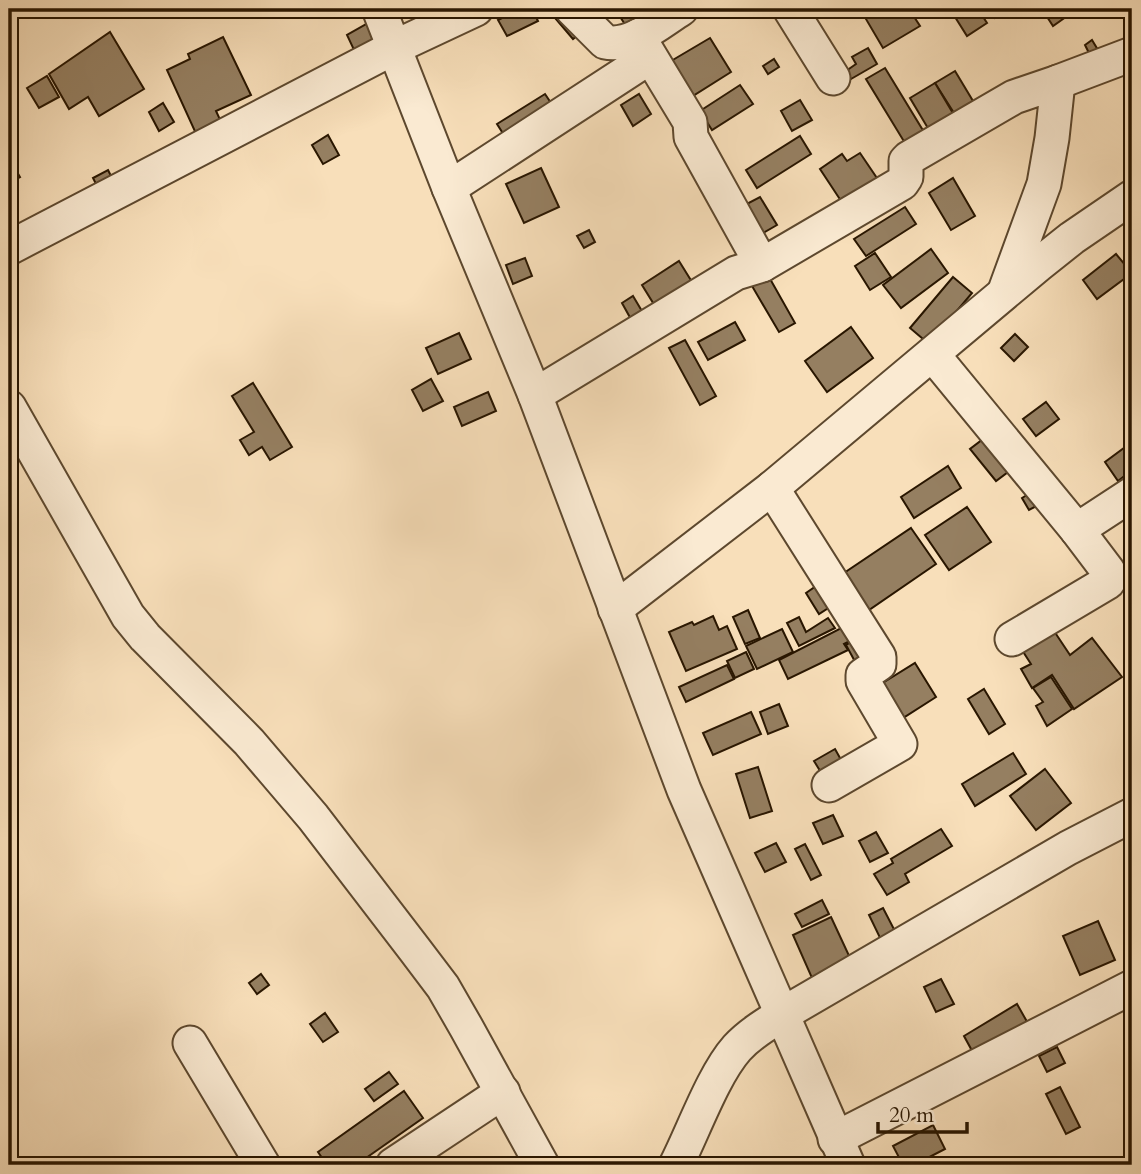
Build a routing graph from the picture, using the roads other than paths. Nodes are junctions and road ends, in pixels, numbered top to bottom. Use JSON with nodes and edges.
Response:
{"nodes":[{"id":1,"x":379,"y":9,"type":"edge"},
{"id":2,"x":475,"y":9,"type":"edge"},
{"id":3,"x":572,"y":9,"type":"edge"},
{"id":4,"x":681,"y":9,"type":"edge"},
{"id":5,"x":790,"y":9,"type":"edge"},
{"id":6,"x":644,"y":46,"type":"junction"},
{"id":7,"x":395,"y":47,"type":"junction"},
{"id":8,"x":1132,"y":54,"type":"edge"},
{"id":9,"x":833,"y":78,"type":"dead end"},
{"id":10,"x":1058,"y":82,"type":"junction"},
{"id":11,"x":449,"y":188,"type":"junction"},
{"id":12,"x":1132,"y":197,"type":"edge"},
{"id":13,"x":9,"y":248,"type":"edge"},
{"id":14,"x":762,"y":265,"type":"junction"},
{"id":15,"x":1003,"y":295,"type":"junction"},
{"id":16,"x":933,"y":355,"type":"junction"},
{"id":17,"x":535,"y":395,"type":"junction"},
{"id":18,"x":9,"y":407,"type":"edge"},
{"id":19,"x":772,"y":488,"type":"junction"},
{"id":20,"x":1132,"y":494,"type":"edge"},
{"id":21,"x":1077,"y":530,"type":"junction"},
{"id":22,"x":615,"y":609,"type":"junction"},
{"id":23,"x":1012,"y":639,"type":"dead end"},
{"id":24,"x":829,"y":785,"type":"dead end"},
{"id":25,"x":1132,"y":815,"type":"edge"},
{"id":26,"x":1132,"y":987,"type":"edge"},
{"id":27,"x":781,"y":1015,"type":"junction"},
{"id":28,"x":191,"y":1043,"type":"dead end"},
{"id":29,"x":503,"y":1092,"type":"junction"},
{"id":30,"x":841,"y":1152,"type":"edge"},
{"id":31,"x":263,"y":1165,"type":"edge"},
{"id":32,"x":393,"y":1165,"type":"edge"},
{"id":33,"x":542,"y":1165,"type":"edge"},
{"id":34,"x":676,"y":1165,"type":"edge"}],
"edges":[{"from":1,"to":7,"type":"street"},
{"from":2,"to":7,"type":"street"},
{"from":3,"to":6,"type":"street"},
{"from":4,"to":6,"type":"street"},
{"from":5,"to":9,"type":"street"},
{"from":6,"to":11,"type":"street"},
{"from":6,"to":14,"type":"street"},
{"from":7,"to":11,"type":"street"},
{"from":7,"to":13,"type":"street"},
{"from":8,"to":10,"type":"street"},
{"from":10,"to":14,"type":"street"},
{"from":10,"to":15,"type":"street"},
{"from":11,"to":17,"type":"street"},
{"from":12,"to":15,"type":"street"},
{"from":14,"to":17,"type":"street"},
{"from":15,"to":16,"type":"street"},
{"from":16,"to":19,"type":"street"},
{"from":16,"to":21,"type":"street"},
{"from":17,"to":22,"type":"street"},
{"from":18,"to":29,"type":"street"},
{"from":19,"to":22,"type":"street"},
{"from":19,"to":24,"type":"street"},
{"from":20,"to":21,"type":"street"},
{"from":21,"to":23,"type":"street"},
{"from":22,"to":27,"type":"street"},
{"from":25,"to":27,"type":"street"},
{"from":26,"to":30,"type":"street"},
{"from":27,"to":30,"type":"street"},
{"from":27,"to":34,"type":"street"},
{"from":28,"to":31,"type":"street"},
{"from":29,"to":32,"type":"street"},
{"from":29,"to":33,"type":"street"}]}
